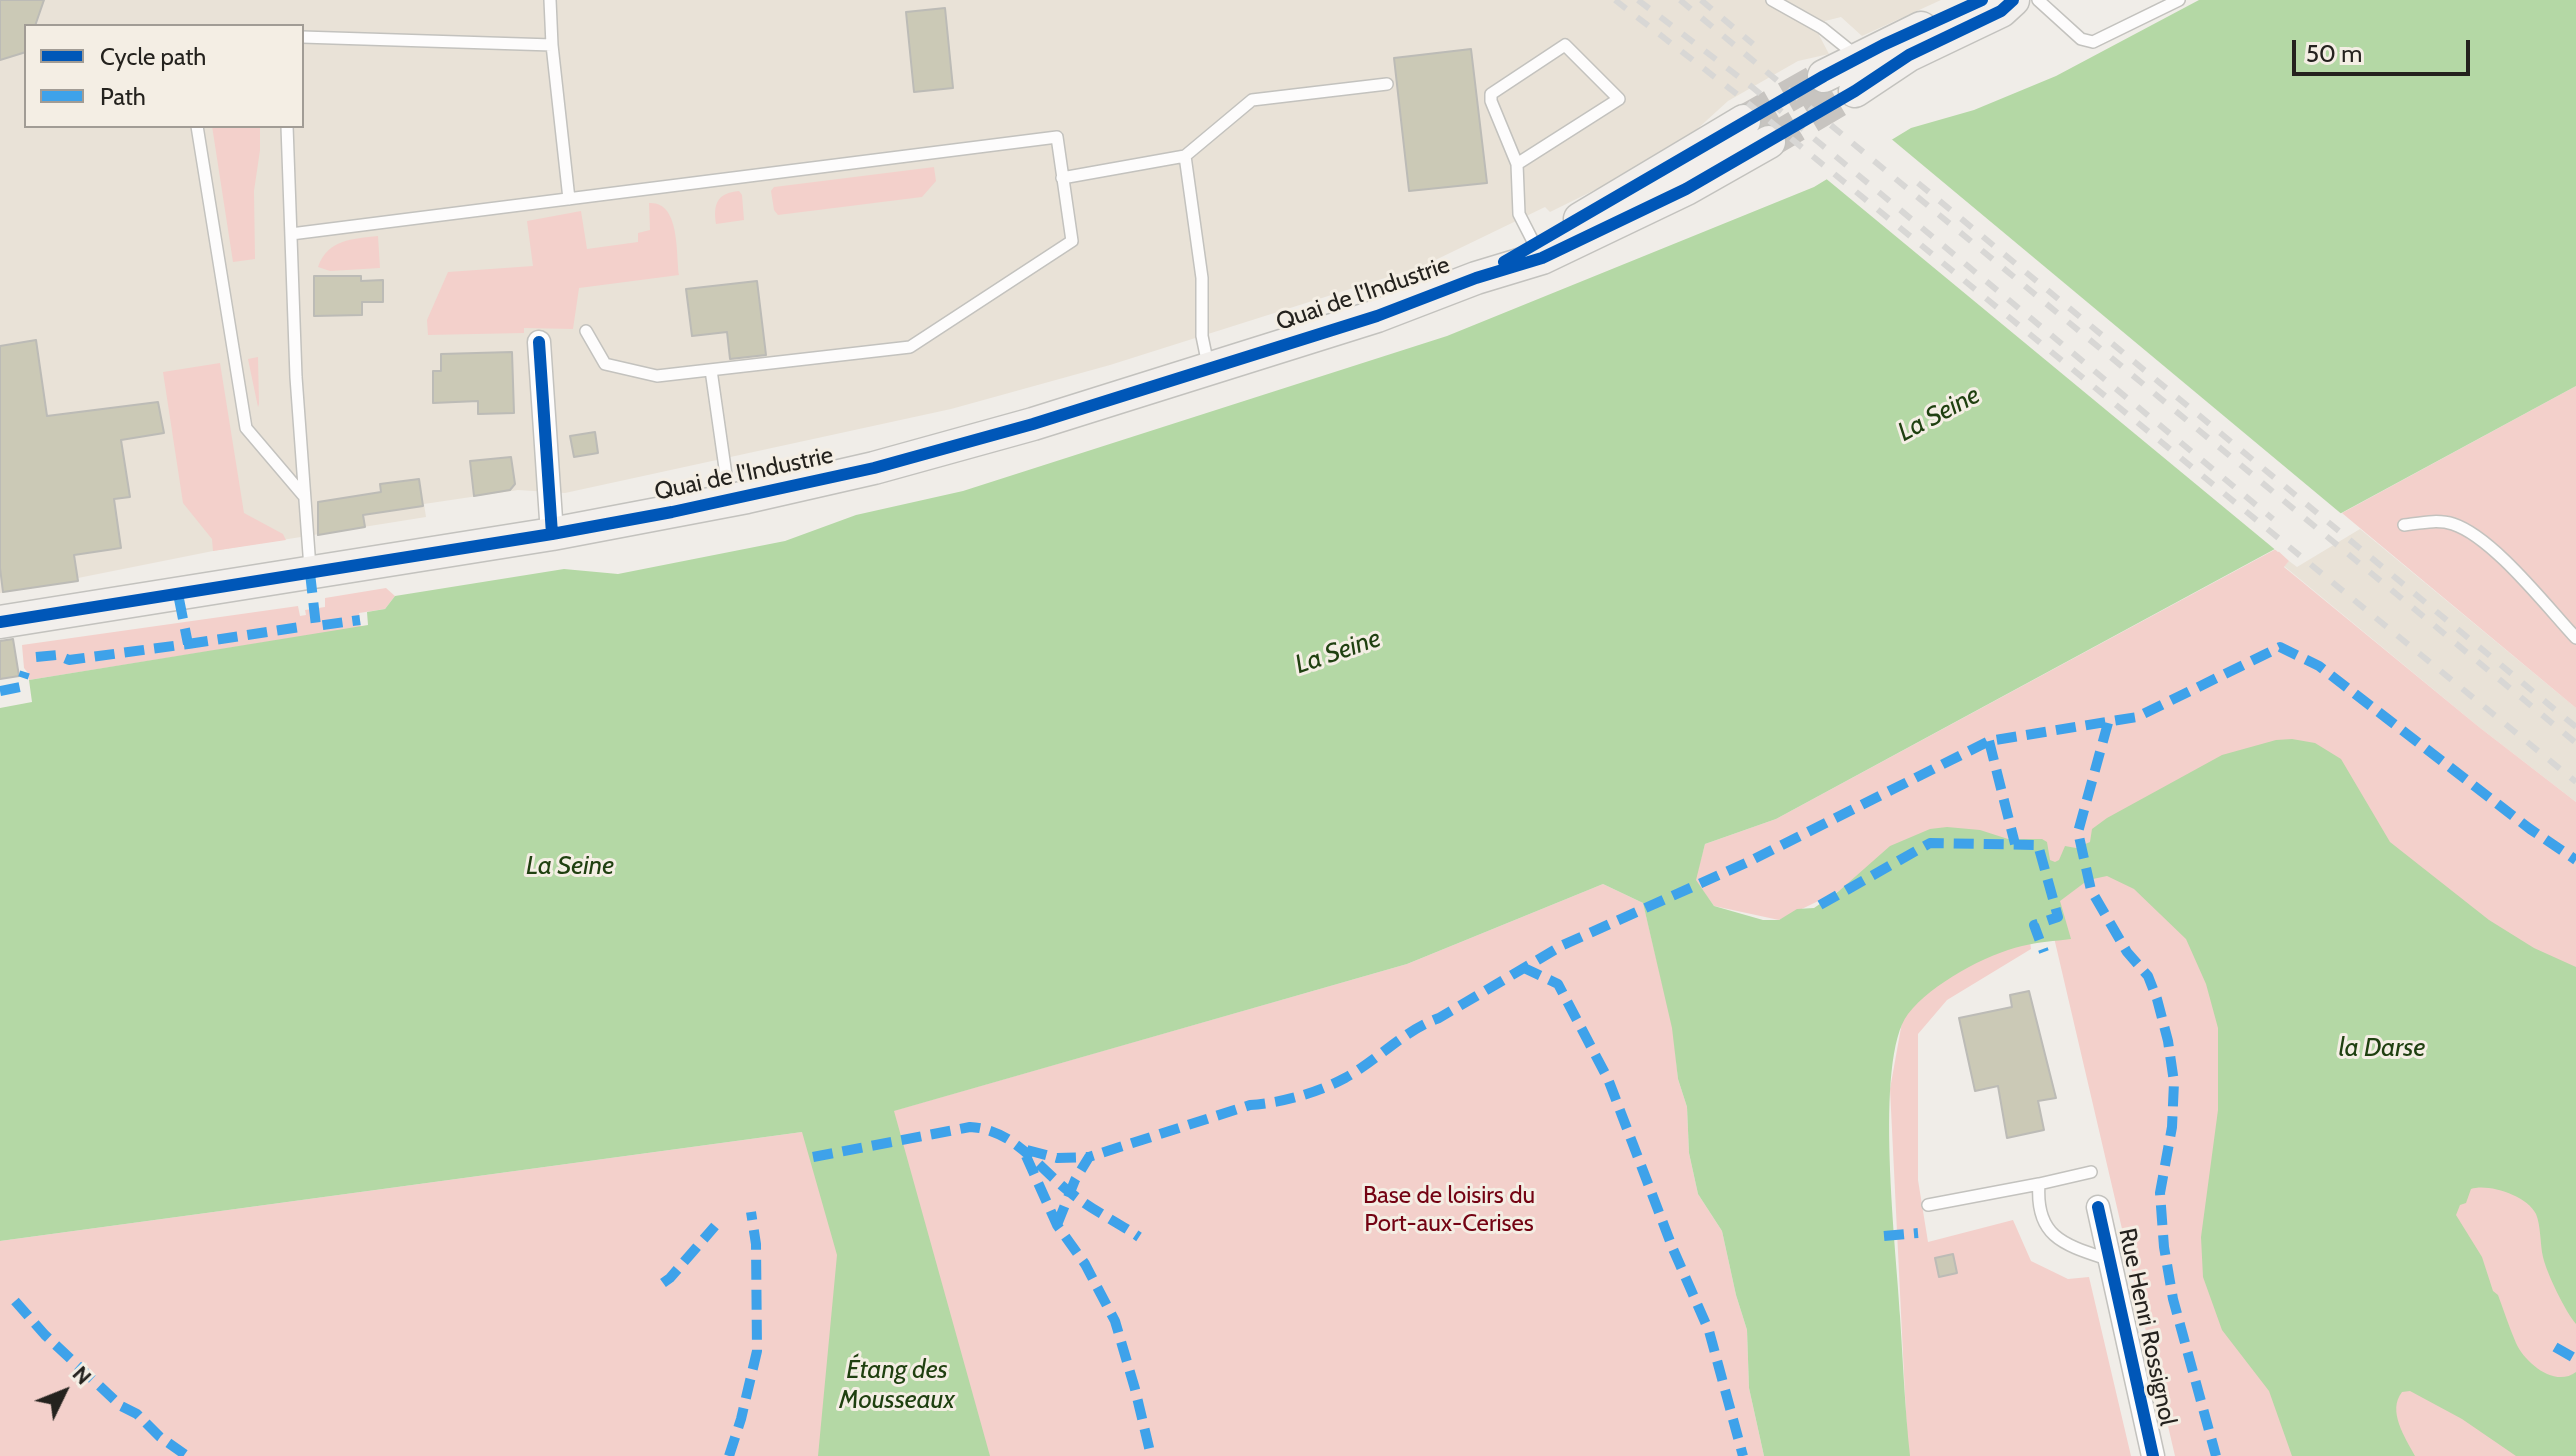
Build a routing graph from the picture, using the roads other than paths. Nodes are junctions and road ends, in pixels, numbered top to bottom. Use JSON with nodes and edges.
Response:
{"nodes":[{"id":1,"x":550,"y":0,"type":"edge"},
{"id":2,"x":1772,"y":0,"type":"edge"},
{"id":3,"x":1982,"y":0,"type":"edge"},
{"id":4,"x":2013,"y":0,"type":"edge"},
{"id":5,"x":2038,"y":0,"type":"edge"},
{"id":6,"x":2179,"y":0,"type":"edge"},
{"id":7,"x":304,"y":37,"type":"edge"},
{"id":8,"x":552,"y":45,"type":"junction"},
{"id":9,"x":1859,"y":58,"type":"junction"},
{"id":10,"x":1824,"y":76,"type":"tunnel mouth"},
{"id":11,"x":1387,"y":84,"type":"dead end"},
{"id":12,"x":1855,"y":91,"type":"tunnel mouth"},
{"id":13,"x":1744,"y":121,"type":"tunnel mouth"},
{"id":14,"x":197,"y":128,"type":"edge"},
{"id":15,"x":287,"y":128,"type":"edge"},
{"id":16,"x":1769,"y":142,"type":"tunnel mouth"},
{"id":17,"x":1185,"y":156,"type":"junction"},
{"id":18,"x":1517,"y":164,"type":"junction"},
{"id":19,"x":1062,"y":178,"type":"junction"},
{"id":20,"x":569,"y":199,"type":"junction"},
{"id":21,"x":291,"y":234,"type":"junction"},
{"id":22,"x":1538,"y":251,"type":"junction"},
{"id":23,"x":586,"y":331,"type":"dead end"},
{"id":24,"x":539,"y":342,"type":"dead end"},
{"id":25,"x":1209,"y":369,"type":"junction"},
{"id":26,"x":711,"y":370,"type":"junction"},
{"id":27,"x":303,"y":495,"type":"junction"},
{"id":28,"x":730,"y":501,"type":"junction"},
{"id":29,"x":2404,"y":525,"type":"dead end"},
{"id":30,"x":552,"y":534,"type":"junction"},
{"id":31,"x":310,"y":573,"type":"junction"},
{"id":32,"x":0,"y":622,"type":"edge"},
{"id":33,"x":2576,"y":638,"type":"edge"},
{"id":34,"x":2091,"y":1172,"type":"dead end"},
{"id":35,"x":2039,"y":1184,"type":"junction"},
{"id":36,"x":1928,"y":1205,"type":"dead end"},
{"id":37,"x":2098,"y":1207,"type":"dead end"},
{"id":38,"x":2110,"y":1260,"type":"junction"},
{"id":39,"x":2153,"y":1456,"type":"edge"}],
"edges":[{"from":1,"to":8,"type":"lane"},
{"from":2,"to":9,"type":"lane"},
{"from":3,"to":9,"type":"main road"},
{"from":4,"to":12,"type":"main road"},
{"from":5,"to":6,"type":"lane"},
{"from":7,"to":8,"type":"lane"},
{"from":8,"to":20,"type":"lane"},
{"from":9,"to":10,"type":"main road"},
{"from":11,"to":17,"type":"lane"},
{"from":13,"to":22,"type":"main road","name":"Quai de l'Industrie"},
{"from":14,"to":27,"type":"lane"},
{"from":15,"to":21,"type":"lane"},
{"from":16,"to":22,"type":"main road","name":"Quai de l'Industrie"},
{"from":17,"to":19,"type":"lane"},
{"from":17,"to":25,"type":"lane"},
{"from":18,"to":18,"type":"lane"},
{"from":18,"to":22,"type":"lane"},
{"from":19,"to":20,"type":"lane"},
{"from":19,"to":26,"type":"lane"},
{"from":20,"to":21,"type":"lane"},
{"from":21,"to":27,"type":"lane"},
{"from":22,"to":25,"type":"main road","name":"Quai de l'Industrie"},
{"from":23,"to":26,"type":"lane"},
{"from":24,"to":30,"type":"street"},
{"from":25,"to":28,"type":"main road","name":"Quai de l'Industrie"},
{"from":26,"to":28,"type":"lane"},
{"from":27,"to":31,"type":"lane"},
{"from":28,"to":30,"type":"main road","name":"Quai de l'Industrie"},
{"from":29,"to":33,"type":"lane"},
{"from":30,"to":31,"type":"main road","name":"Quai de l'Industrie"},
{"from":31,"to":32,"type":"main road","name":"Quai de l'Industrie"},
{"from":34,"to":35,"type":"lane"},
{"from":35,"to":36,"type":"lane"},
{"from":35,"to":38,"type":"lane"},
{"from":37,"to":38,"type":"street","name":"Rue Henri Rossignol"},
{"from":38,"to":39,"type":"street","name":"Rue Henri Rossignol"}]}
